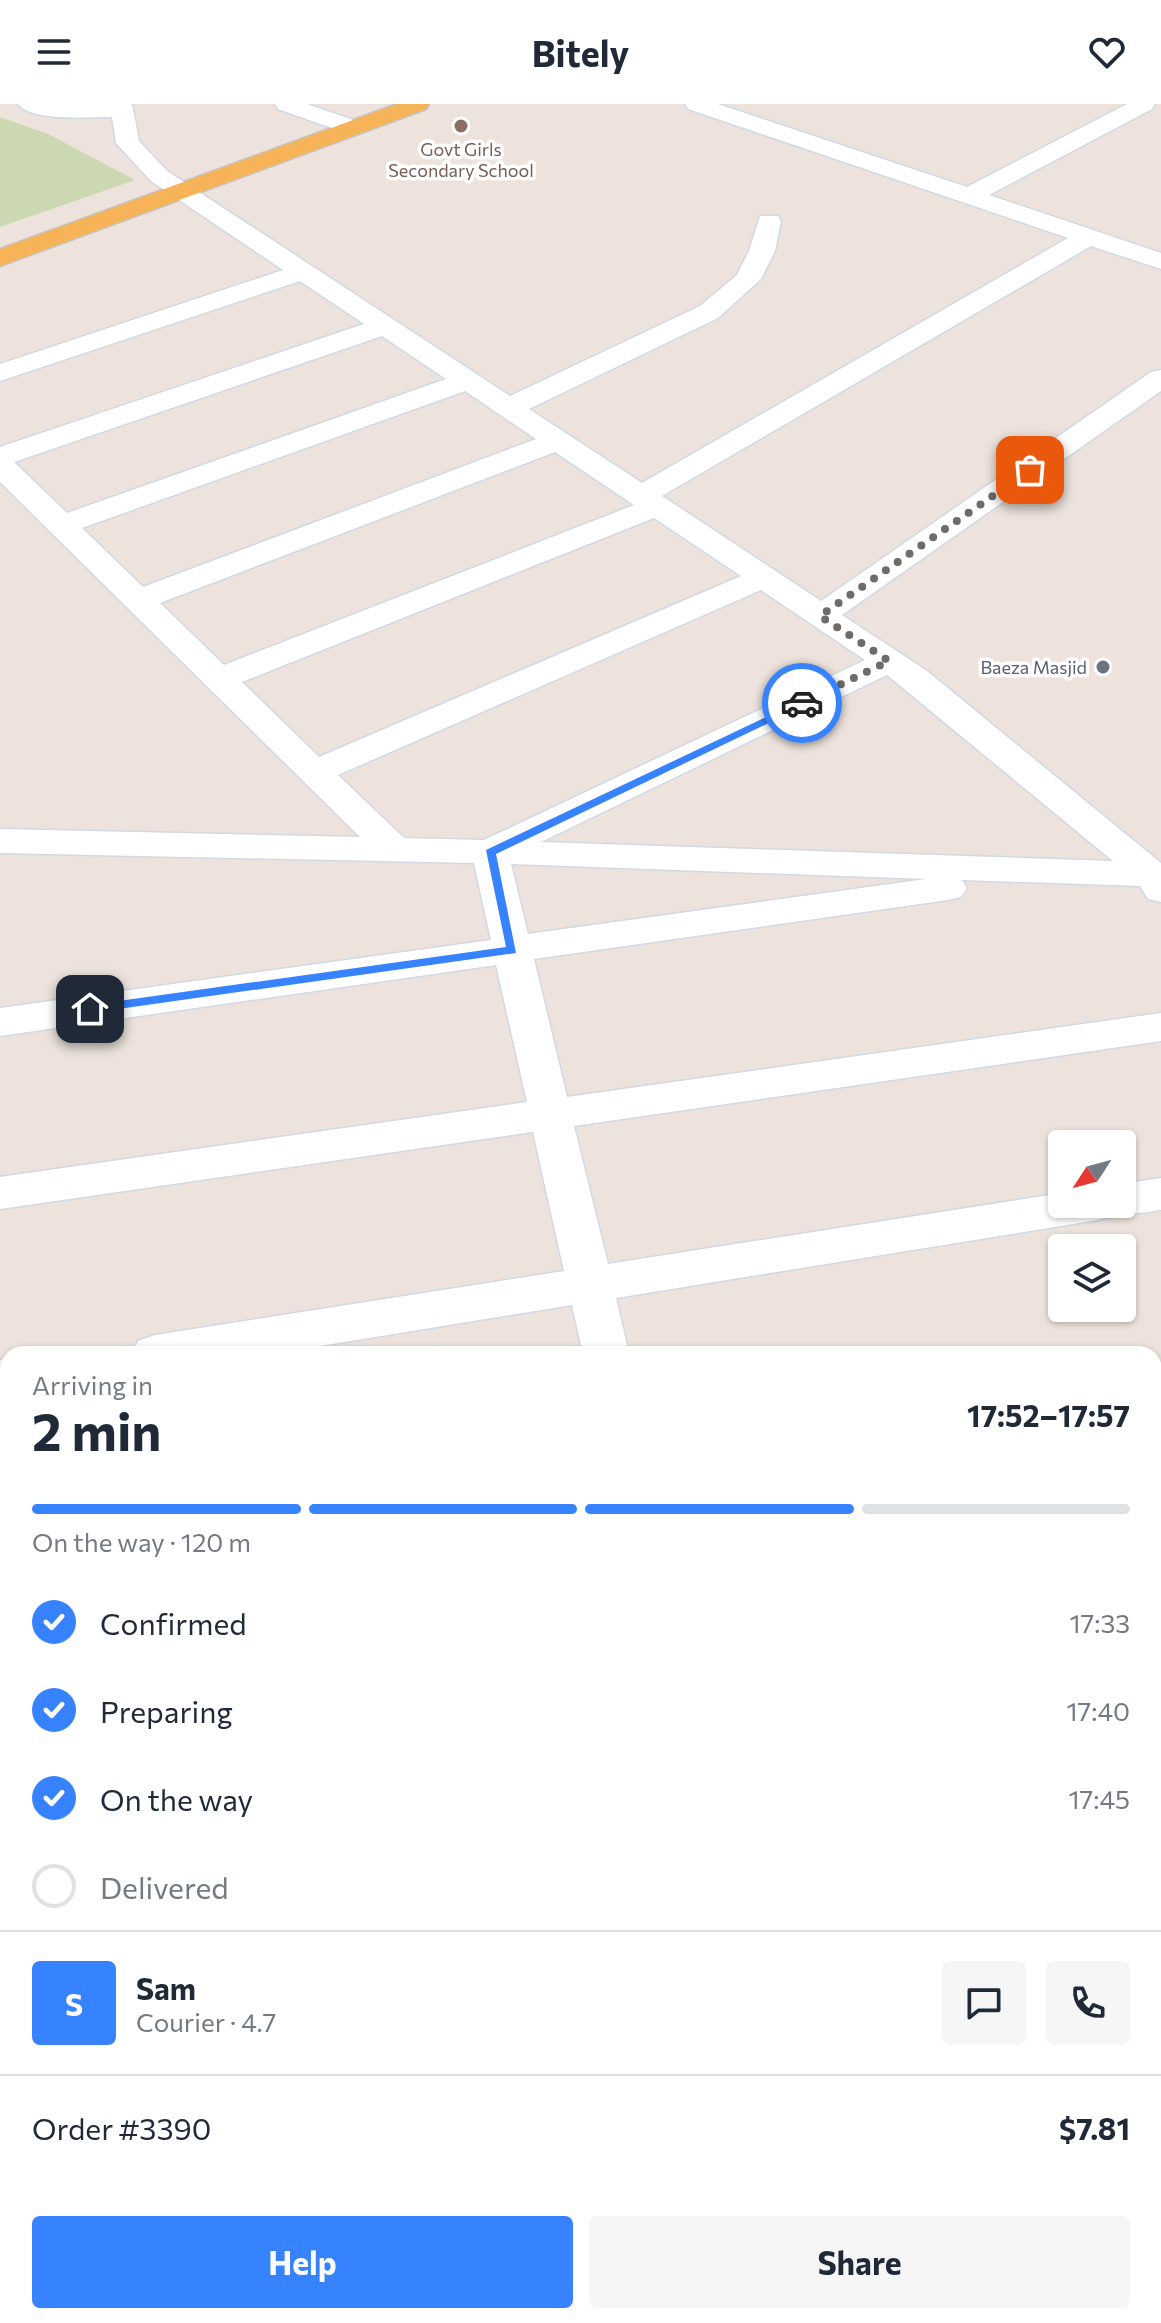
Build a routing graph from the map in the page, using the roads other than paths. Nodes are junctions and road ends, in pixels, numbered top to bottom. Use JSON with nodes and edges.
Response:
{"nodes":[{"id":1,"x":29,"y":104,"type":"edge"},
{"id":2,"x":286,"y":104,"type":"edge"},
{"id":3,"x":418,"y":104,"type":"edge"},
{"id":4,"x":696,"y":104,"type":"edge"},
{"id":5,"x":1144,"y":104,"type":"edge"},
{"id":6,"x":122,"y":107,"type":"edge"},
{"id":7,"x":356,"y":116,"type":"edge"},
{"id":8,"x":323,"y":117,"type":"junction"},
{"id":9,"x":171,"y":184,"type":"junction"},
{"id":10,"x":967,"y":197,"type":"junction"},
{"id":11,"x":769,"y":221,"type":"dead end"},
{"id":12,"x":0,"y":234,"type":"edge"},
{"id":13,"x":1150,"y":236,"type":"dead end"},
{"id":14,"x":1088,"y":237,"type":"junction"},
{"id":15,"x":1127,"y":250,"type":"junction"},
{"id":16,"x":0,"y":258,"type":"edge"},
{"id":17,"x":1161,"y":261,"type":"edge"},
{"id":18,"x":301,"y":272,"type":"junction"},
{"id":19,"x":382,"y":327,"type":"junction"},
{"id":20,"x":0,"y":373,"type":"edge"},
{"id":21,"x":1161,"y":378,"type":"edge"},
{"id":22,"x":465,"y":382,"type":"junction"},
{"id":23,"x":506,"y":409,"type":"junction"},
{"id":24,"x":555,"y":442,"type":"junction"},
{"id":25,"x":0,"y":457,"type":"edge"},
{"id":26,"x":0,"y":465,"type":"edge"},
{"id":27,"x":647,"y":502,"type":"junction"},
{"id":28,"x":63,"y":525,"type":"junction"},
{"id":29,"x":763,"y":578,"type":"junction"},
{"id":30,"x":139,"y":600,"type":"junction"},
{"id":31,"x":820,"y":616,"type":"junction"},
{"id":32,"x":889,"y":661,"type":"junction"},
{"id":33,"x":220,"y":679,"type":"junction"},
{"id":34,"x":315,"y":772,"type":"junction"},
{"id":35,"x":0,"y":841,"type":"edge"},
{"id":36,"x":394,"y":850,"type":"junction"},
{"id":37,"x":490,"y":852,"type":"junction"},
{"id":38,"x":1067,"y":871,"type":"junction"},
{"id":39,"x":1158,"y":880,"type":"edge"},
{"id":40,"x":512,"y":950,"type":"junction"},
{"id":41,"x":0,"y":1022,"type":"edge"},
{"id":42,"x":1161,"y":1027,"type":"edge"},
{"id":43,"x":550,"y":1114,"type":"junction"},
{"id":44,"x":0,"y":1193,"type":"edge"},
{"id":45,"x":1161,"y":1194,"type":"edge"},
{"id":46,"x":1136,"y":1198,"type":"edge"},
{"id":47,"x":1048,"y":1212,"type":"edge"},
{"id":48,"x":590,"y":1285,"type":"junction"},
{"id":49,"x":205,"y":1346,"type":"edge"},
{"id":50,"x":604,"y":1346,"type":"edge"}],
"edges":[{"from":1,"to":6,"type":"street"},
{"from":2,"to":8,"type":"street"},
{"from":3,"to":7,"type":"main road"},
{"from":4,"to":10,"type":"street"},
{"from":5,"to":10,"type":"street"},
{"from":6,"to":9,"type":"street"},
{"from":7,"to":8,"type":"main road"},
{"from":7,"to":9,"type":"main road"},
{"from":8,"to":9,"type":"main road"},
{"from":9,"to":12,"type":"main road"},
{"from":9,"to":16,"type":"main road"},
{"from":9,"to":18,"type":"street"},
{"from":10,"to":14,"type":"street"},
{"from":11,"to":23,"type":"street"},
{"from":13,"to":15,"type":"street"},
{"from":14,"to":15,"type":"street"},
{"from":14,"to":27,"type":"street"},
{"from":15,"to":17,"type":"street"},
{"from":18,"to":19,"type":"street"},
{"from":18,"to":20,"type":"street"},
{"from":19,"to":22,"type":"street"},
{"from":19,"to":25,"type":"street"},
{"from":21,"to":31,"type":"street"},
{"from":22,"to":23,"type":"street"},
{"from":22,"to":28,"type":"street"},
{"from":23,"to":24,"type":"street"},
{"from":24,"to":27,"type":"street"},
{"from":24,"to":30,"type":"street"},
{"from":26,"to":28,"type":"street"},
{"from":27,"to":29,"type":"street"},
{"from":27,"to":33,"type":"street"},
{"from":28,"to":30,"type":"street"},
{"from":29,"to":31,"type":"street"},
{"from":29,"to":34,"type":"street"},
{"from":30,"to":33,"type":"street"},
{"from":31,"to":32,"type":"street"},
{"from":32,"to":37,"type":"street"},
{"from":32,"to":39,"type":"street"},
{"from":33,"to":34,"type":"street"},
{"from":34,"to":36,"type":"street"},
{"from":35,"to":36,"type":"street"},
{"from":36,"to":37,"type":"street"},
{"from":37,"to":38,"type":"street"},
{"from":37,"to":40,"type":"street"},
{"from":38,"to":39,"type":"street"},
{"from":38,"to":40,"type":"street"},
{"from":40,"to":41,"type":"street"},
{"from":40,"to":43,"type":"street"},
{"from":42,"to":43,"type":"street"},
{"from":43,"to":44,"type":"street"},
{"from":43,"to":48,"type":"street"},
{"from":45,"to":46,"type":"street"},
{"from":47,"to":48,"type":"street"},
{"from":48,"to":49,"type":"street"},
{"from":48,"to":50,"type":"street"}]}
